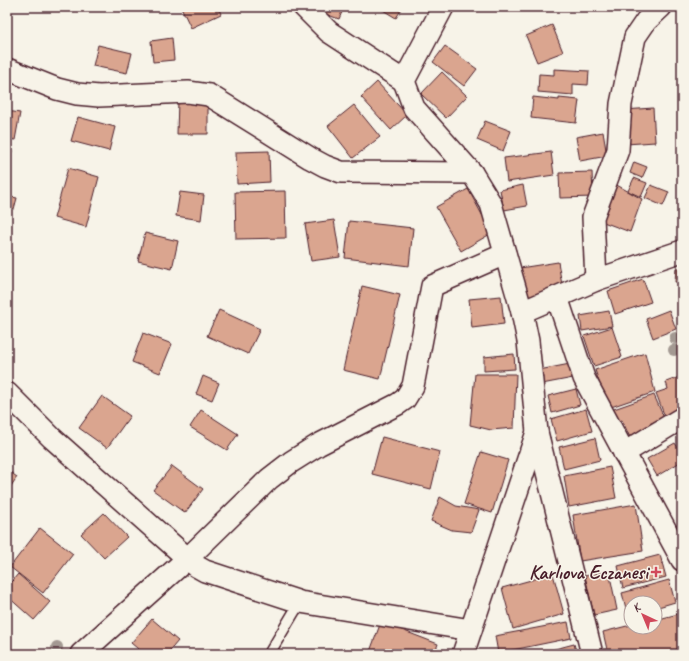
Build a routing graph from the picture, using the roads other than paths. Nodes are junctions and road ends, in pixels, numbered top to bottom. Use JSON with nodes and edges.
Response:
{"nodes":[{"id":1,"x":304,"y":7,"type":"edge"},
{"id":2,"x":444,"y":7,"type":"edge"},
{"id":3,"x":661,"y":7,"type":"edge"},
{"id":4,"x":7,"y":69,"type":"edge"},
{"id":5,"x":404,"y":81,"type":"junction"},
{"id":6,"x":472,"y":172,"type":"junction"},
{"id":7,"x":682,"y":251,"type":"edge"},
{"id":8,"x":505,"y":254,"type":"junction"},
{"id":9,"x":596,"y":280,"type":"junction"},
{"id":10,"x":557,"y":297,"type":"junction"},
{"id":11,"x":522,"y":312,"type":"junction"},
{"id":12,"x":7,"y":393,"type":"edge"},
{"id":13,"x":682,"y":418,"type":"edge"},
{"id":14,"x":537,"y":432,"type":"junction"},
{"id":15,"x":624,"y":452,"type":"junction"},
{"id":16,"x":187,"y":559,"type":"junction"},
{"id":17,"x":682,"y":560,"type":"edge"},
{"id":18,"x":300,"y":602,"type":"junction"},
{"id":19,"x":471,"y":630,"type":"junction"},
{"id":20,"x":81,"y":654,"type":"edge"},
{"id":21,"x":269,"y":654,"type":"edge"},
{"id":22,"x":463,"y":654,"type":"edge"},
{"id":23,"x":592,"y":654,"type":"edge"}],
"edges":[{"from":1,"to":5,"type":"street"},
{"from":2,"to":5,"type":"street"},
{"from":3,"to":9,"type":"street"},
{"from":4,"to":6,"type":"street"},
{"from":5,"to":6,"type":"street"},
{"from":6,"to":8,"type":"street"},
{"from":7,"to":9,"type":"street"},
{"from":8,"to":11,"type":"street"},
{"from":8,"to":16,"type":"street"},
{"from":9,"to":10,"type":"street"},
{"from":10,"to":11,"type":"street"},
{"from":10,"to":15,"type":"street"},
{"from":11,"to":14,"type":"street"},
{"from":12,"to":16,"type":"street"},
{"from":13,"to":15,"type":"street"},
{"from":14,"to":19,"type":"street"},
{"from":14,"to":23,"type":"street"},
{"from":15,"to":17,"type":"street"},
{"from":16,"to":18,"type":"street"},
{"from":16,"to":20,"type":"street"},
{"from":18,"to":19,"type":"street"},
{"from":18,"to":21,"type":"lane"},
{"from":19,"to":22,"type":"street"}]}
